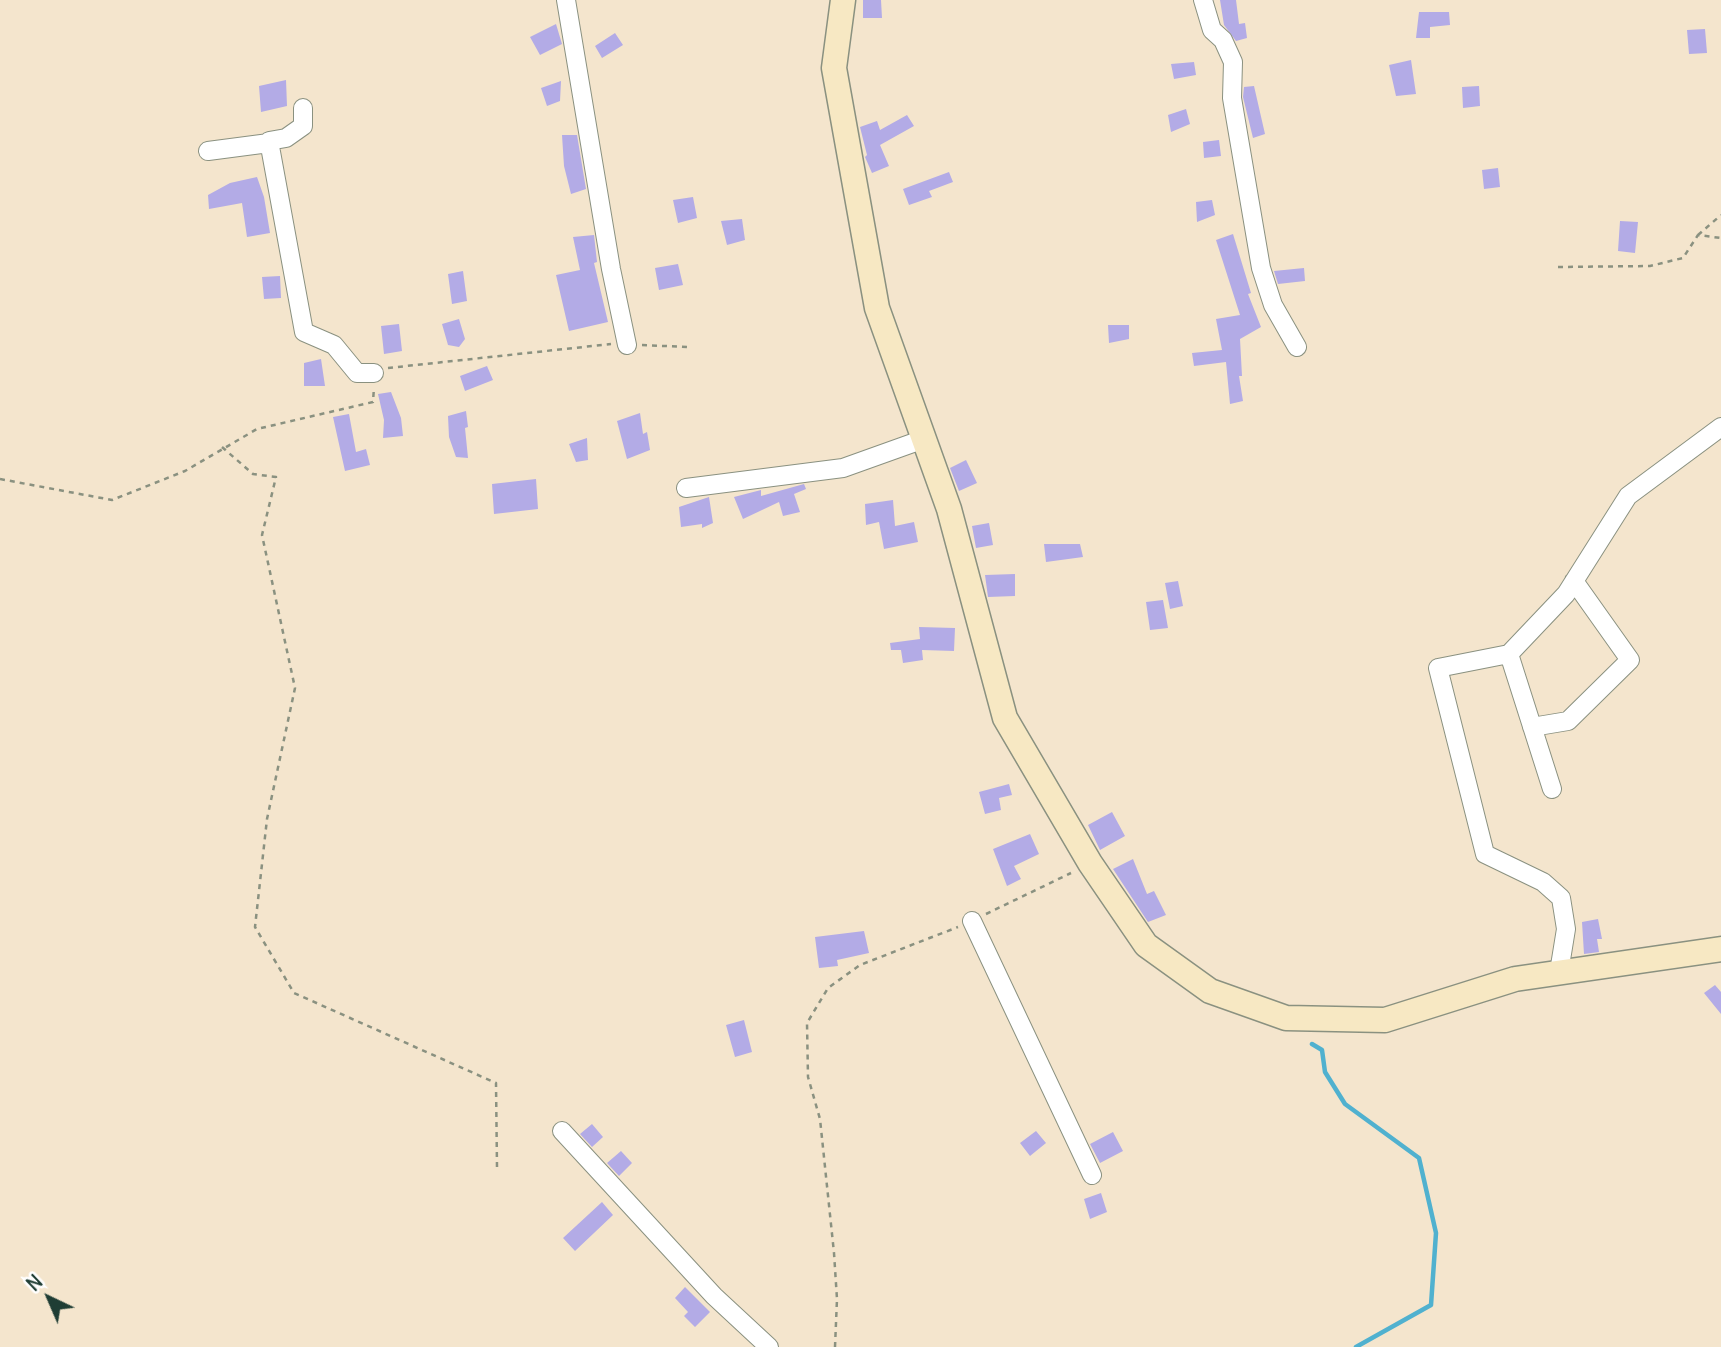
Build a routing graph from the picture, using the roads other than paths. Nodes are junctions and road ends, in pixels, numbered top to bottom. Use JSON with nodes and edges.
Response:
{"nodes":[{"id":1,"x":566,"y":0,"type":"edge"},
{"id":2,"x":843,"y":0,"type":"edge"},
{"id":3,"x":1203,"y":0,"type":"edge"},
{"id":4,"x":303,"y":107,"type":"dead end"},
{"id":5,"x":269,"y":143,"type":"junction"},
{"id":6,"x":208,"y":151,"type":"dead end"},
{"id":7,"x":627,"y":345,"type":"road end"},
{"id":8,"x":1297,"y":347,"type":"dead end"},
{"id":9,"x":374,"y":373,"type":"road end"},
{"id":10,"x":1721,"y":427,"type":"edge"},
{"id":11,"x":924,"y":439,"type":"junction"},
{"id":12,"x":686,"y":488,"type":"dead end"},
{"id":13,"x":1574,"y":580,"type":"junction"},
{"id":14,"x":1509,"y":654,"type":"junction"},
{"id":15,"x":1532,"y":727,"type":"junction"},
{"id":16,"x":1552,"y":789,"type":"dead end"},
{"id":17,"x":972,"y":921,"type":"road end"},
{"id":18,"x":1721,"y":949,"type":"edge"},
{"id":19,"x":1559,"y":972,"type":"junction"},
{"id":20,"x":562,"y":1131,"type":"dead end"},
{"id":21,"x":1091,"y":1175,"type":"dead end"},
{"id":22,"x":769,"y":1347,"type":"edge"}],
"edges":[{"from":1,"to":7,"type":"street"},
{"from":2,"to":11,"type":"street"},
{"from":3,"to":8,"type":"street"},
{"from":4,"to":5,"type":"street"},
{"from":5,"to":6,"type":"street"},
{"from":5,"to":9,"type":"street"},
{"from":10,"to":13,"type":"street"},
{"from":11,"to":12,"type":"street"},
{"from":11,"to":19,"type":"street"},
{"from":13,"to":14,"type":"street"},
{"from":13,"to":15,"type":"street"},
{"from":14,"to":15,"type":"street"},
{"from":14,"to":19,"type":"street"},
{"from":15,"to":16,"type":"street"},
{"from":17,"to":21,"type":"street"},
{"from":18,"to":19,"type":"street"},
{"from":20,"to":22,"type":"street"}]}
